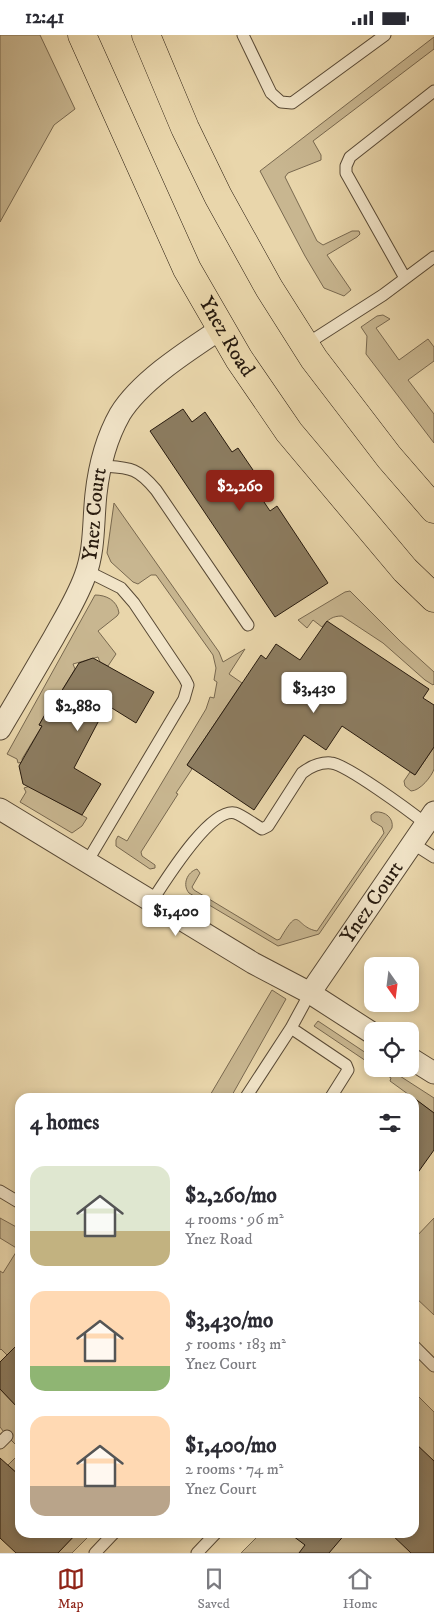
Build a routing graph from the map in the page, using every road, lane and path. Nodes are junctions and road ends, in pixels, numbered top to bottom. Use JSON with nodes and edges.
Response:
{"nodes":[{"id":1,"x":82,"y":35,"type":"edge"},
{"id":2,"x":146,"y":35,"type":"edge"},
{"id":3,"x":243,"y":35,"type":"edge"},
{"id":4,"x":385,"y":35,"type":"edge"},
{"id":5,"x":434,"y":91,"type":"edge"},
{"id":6,"x":434,"y":257,"type":"edge"},
{"id":7,"x":405,"y":278,"type":"junction"},
{"id":8,"x":222,"y":329,"type":"junction"},
{"id":9,"x":305,"y":345,"type":"junction"},
{"id":10,"x":102,"y":465,"type":"junction"},
{"id":11,"x":434,"y":509,"type":"edge"},
{"id":12,"x":87,"y":571,"type":"junction"},
{"id":13,"x":434,"y":598,"type":"edge"},
{"id":14,"x":248,"y":625,"type":"dead end"},
{"id":15,"x":0,"y":729,"type":"edge"},
{"id":16,"x":0,"y":809,"type":"edge"},
{"id":17,"x":430,"y":818,"type":"edge"},
{"id":18,"x":412,"y":843,"type":"junction"},
{"id":19,"x":434,"y":857,"type":"edge"},
{"id":20,"x":88,"y":862,"type":"junction"},
{"id":21,"x":152,"y":901,"type":"junction"},
{"id":22,"x":310,"y":993,"type":"junction"},
{"id":23,"x":291,"y":1028,"type":"junction"},
{"id":24,"x":364,"y":1028,"type":"edge"},
{"id":25,"x":419,"y":1063,"type":"edge"},
{"id":26,"x":434,"y":1073,"type":"edge"},
{"id":27,"x":249,"y":1093,"type":"edge"},
{"id":28,"x":334,"y":1093,"type":"edge"},
{"id":29,"x":0,"y":1191,"type":"edge"},
{"id":30,"x":15,"y":1200,"type":"edge"},
{"id":31,"x":419,"y":1351,"type":"edge"},
{"id":32,"x":434,"y":1366,"type":"edge"},
{"id":33,"x":109,"y":1538,"type":"edge"},
{"id":34,"x":211,"y":1538,"type":"edge"},
{"id":35,"x":95,"y":1553,"type":"edge"},
{"id":36,"x":196,"y":1553,"type":"edge"}],
"edges":[{"from":1,"to":8,"type":"main road","name":"Ynez Road"},
{"from":2,"to":9,"type":"main road"},
{"from":3,"to":4,"type":"lane"},
{"from":5,"to":7,"type":"lane"},
{"from":6,"to":7,"type":"lane"},
{"from":7,"to":9,"type":"lane"},
{"from":8,"to":10,"type":"street","name":"Ynez Court"},
{"from":8,"to":13,"type":"main road","name":"Ynez Road"},
{"from":9,"to":11,"type":"main road"},
{"from":10,"to":12,"type":"street","name":"Ynez Court"},
{"from":10,"to":14,"type":"lane"},
{"from":12,"to":15,"type":"street","name":"Ynez Court"},
{"from":12,"to":20,"type":"lane"},
{"from":16,"to":20,"type":"street"},
{"from":17,"to":18,"type":"street","name":"Ynez Court"},
{"from":17,"to":21,"type":"lane"},
{"from":18,"to":19,"type":"lane"},
{"from":18,"to":22,"type":"street","name":"Ynez Court"},
{"from":20,"to":21,"type":"street"},
{"from":21,"to":22,"type":"street"},
{"from":22,"to":23,"type":"lane"},
{"from":22,"to":24,"type":"street"},
{"from":23,"to":27,"type":"lane"},
{"from":23,"to":28,"type":"lane"},
{"from":25,"to":26,"type":"street"},
{"from":29,"to":30,"type":"lane"},
{"from":31,"to":32,"type":"lane"},
{"from":33,"to":35,"type":"lane"},
{"from":34,"to":36,"type":"lane"}]}
